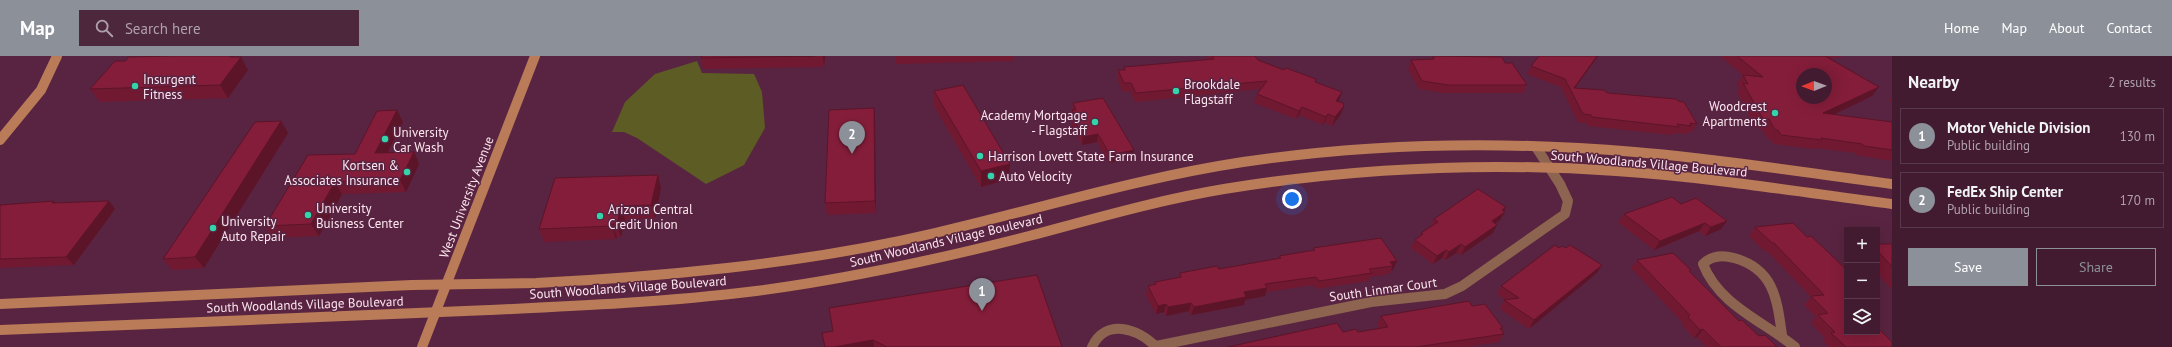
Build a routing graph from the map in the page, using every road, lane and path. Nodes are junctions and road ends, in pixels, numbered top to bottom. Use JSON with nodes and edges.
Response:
{"nodes":[{"id":1,"x":57,"y":56,"type":"edge"},
{"id":2,"x":535,"y":56,"type":"edge"},
{"id":3,"x":0,"y":140,"type":"edge"},
{"id":4,"x":1536,"y":147,"type":"junction"},
{"id":5,"x":1549,"y":168,"type":"junction"},
{"id":6,"x":1892,"y":184,"type":"edge"},
{"id":7,"x":1892,"y":204,"type":"edge"},
{"id":8,"x":447,"y":285,"type":"junction"},
{"id":9,"x":0,"y":304,"type":"edge"},
{"id":10,"x":436,"y":313,"type":"junction"},
{"id":11,"x":0,"y":330,"type":"edge"},
{"id":12,"x":1782,"y":335,"type":"junction"},
{"id":13,"x":422,"y":347,"type":"edge"},
{"id":14,"x":1092,"y":347,"type":"edge"},
{"id":15,"x":1156,"y":347,"type":"edge"},
{"id":16,"x":1795,"y":347,"type":"edge"}],
"edges":[{"from":1,"to":3,"type":"street"},
{"from":2,"to":8,"type":"street","name":"West University Avenue"},
{"from":4,"to":5,"type":"street","name":"South Linmar Court"},
{"from":4,"to":6,"type":"street","name":"South Woodlands Village Boulevard"},
{"from":4,"to":8,"type":"street","name":"South Woodlands Village Boulevard"},
{"from":5,"to":7,"type":"street","name":"South Woodlands Village Boulevard"},
{"from":5,"to":10,"type":"street","name":"South Woodlands Village Boulevard"},
{"from":5,"to":15,"type":"street","name":"South Linmar Court"},
{"from":8,"to":9,"type":"street","name":"South Woodlands Village Boulevard"},
{"from":8,"to":10,"type":"street","name":"West University Avenue"},
{"from":10,"to":11,"type":"street","name":"South Woodlands Village Boulevard"},
{"from":10,"to":13,"type":"street","name":"West University Avenue"},
{"from":12,"to":12,"type":"street"},
{"from":12,"to":16,"type":"street"},
{"from":14,"to":15,"type":"street","name":"South Linmar Court"}]}
